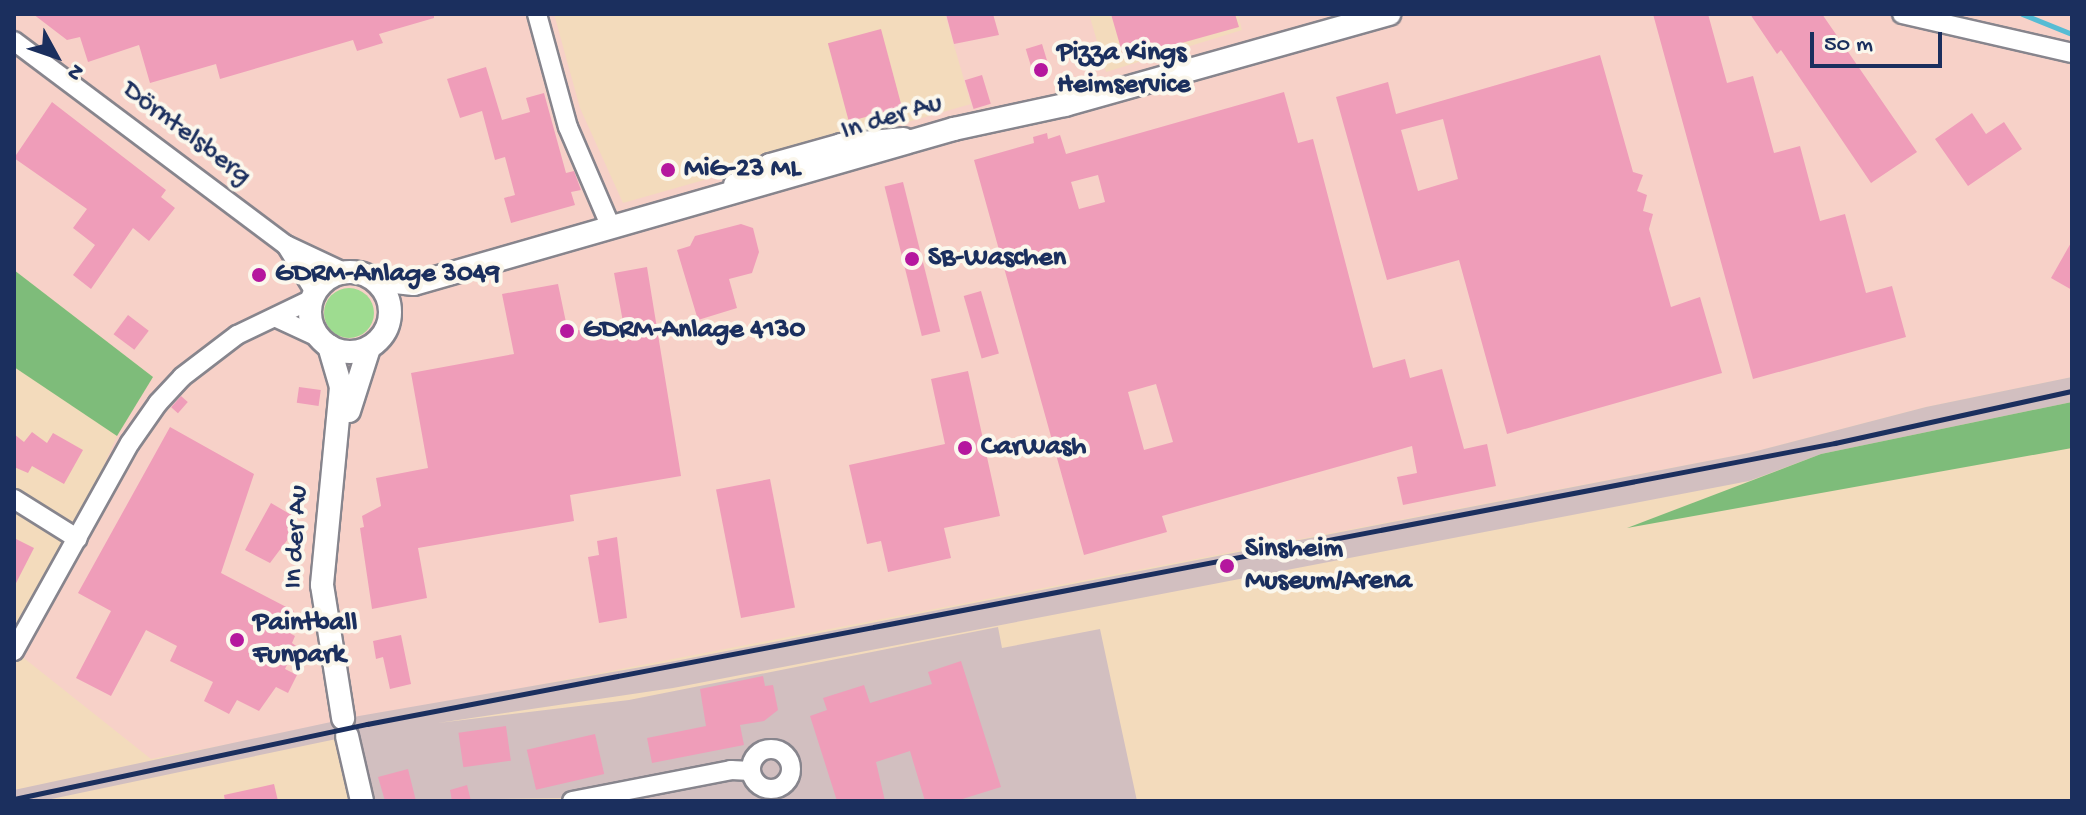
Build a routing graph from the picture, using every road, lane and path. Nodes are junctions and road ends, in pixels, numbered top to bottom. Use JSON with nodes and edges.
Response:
{"nodes":[{"id":1,"x":537,"y":14,"type":"edge"},
{"id":2,"x":1389,"y":14,"type":"edge"},
{"id":3,"x":1902,"y":14,"type":"edge"},
{"id":4,"x":14,"y":41,"type":"edge"},
{"id":5,"x":2072,"y":53,"type":"edge"},
{"id":6,"x":610,"y":225,"type":"junction"},
{"id":7,"x":286,"y":245,"type":"junction"},
{"id":8,"x":344,"y":272,"type":"junction"},
{"id":9,"x":376,"y":280,"type":"junction"},
{"id":10,"x":414,"y":284,"type":"junction"},
{"id":11,"x":314,"y":296,"type":"junction"},
{"id":12,"x":391,"y":307,"type":"junction"},
{"id":13,"x":277,"y":318,"type":"junction"},
{"id":14,"x":324,"y":342,"type":"junction"},
{"id":15,"x":369,"y":348,"type":"junction"},
{"id":16,"x":334,"y":454,"type":"junction"},
{"id":17,"x":14,"y":499,"type":"edge"},
{"id":18,"x":78,"y":539,"type":"junction"},
{"id":19,"x":14,"y":651,"type":"edge"},
{"id":20,"x":751,"y":771,"type":"dead end"},
{"id":21,"x":362,"y":801,"type":"edge"},
{"id":22,"x":572,"y":801,"type":"edge"}],
"edges":[{"from":1,"to":6,"type":"street"},
{"from":2,"to":6,"type":"street","name":"In der Au"},
{"from":3,"to":5,"type":"street"},
{"from":4,"to":7,"type":"street","name":"Dörntelsberg"},
{"from":6,"to":10,"type":"street","name":"In der Au"},
{"from":7,"to":8,"type":"street","name":"Dörntelsberg"},
{"from":7,"to":11,"type":"street","name":"Dörntelsberg"},
{"from":8,"to":9,"type":"street"},
{"from":8,"to":11,"type":"street"},
{"from":9,"to":10,"type":"street","name":"In der Au"},
{"from":9,"to":12,"type":"street"},
{"from":10,"to":12,"type":"street","name":"In der Au"},
{"from":11,"to":13,"type":"street"},
{"from":11,"to":14,"type":"street"},
{"from":12,"to":15,"type":"street"},
{"from":13,"to":14,"type":"street"},
{"from":13,"to":18,"type":"street"},
{"from":14,"to":15,"type":"street"},
{"from":14,"to":16,"type":"street","name":"In der Au"},
{"from":15,"to":16,"type":"street","name":"In der Au"},
{"from":16,"to":21,"type":"street","name":"In der Au"},
{"from":17,"to":18,"type":"street"},
{"from":18,"to":19,"type":"street"},
{"from":20,"to":22,"type":"street"}]}
